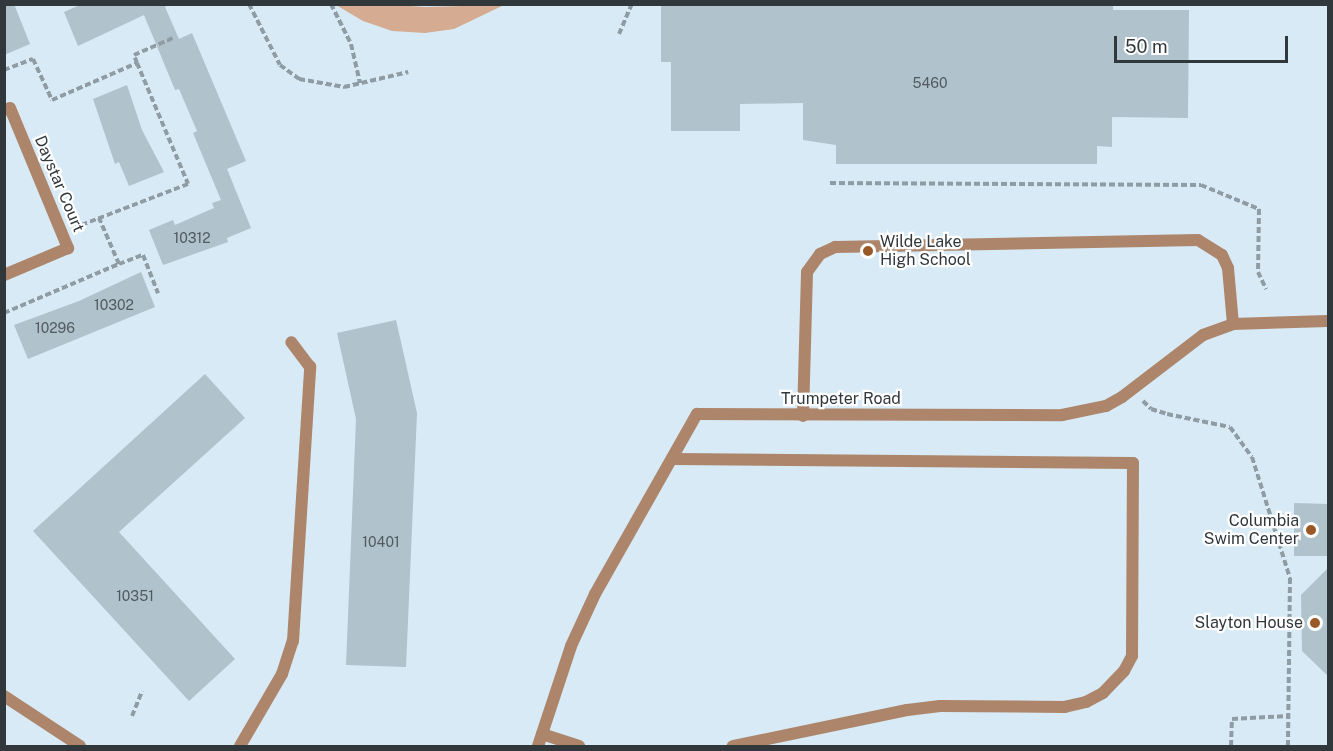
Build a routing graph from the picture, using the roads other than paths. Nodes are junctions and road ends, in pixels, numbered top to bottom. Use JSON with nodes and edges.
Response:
{"nodes":[{"id":1,"x":4,"y":110,"type":"edge"},
{"id":2,"x":4,"y":274,"type":"edge"},
{"id":3,"x":1329,"y":321,"type":"edge"},
{"id":4,"x":1233,"y":324,"type":"junction"},
{"id":5,"x":291,"y":342,"type":"dead end"},
{"id":6,"x":803,"y":416,"type":"junction"},
{"id":7,"x":674,"y":459,"type":"junction"},
{"id":8,"x":4,"y":696,"type":"edge"},
{"id":9,"x":540,"y":740,"type":"edge"},
{"id":10,"x":80,"y":747,"type":"edge"},
{"id":11,"x":240,"y":747,"type":"edge"},
{"id":12,"x":579,"y":747,"type":"edge"},
{"id":13,"x":733,"y":747,"type":"edge"}],
"edges":[{"from":1,"to":2,"type":"street","name":"Daystar Court"},
{"from":3,"to":4,"type":"street","name":"Trumpeter Road"},
{"from":4,"to":6,"type":"street","name":"Trumpeter Road"},
{"from":4,"to":6,"type":"street"},
{"from":5,"to":11,"type":"street"},
{"from":6,"to":7,"type":"street","name":"Trumpeter Road"},
{"from":7,"to":9,"type":"street","name":"Trumpeter Road"},
{"from":7,"to":13,"type":"street"},
{"from":8,"to":10,"type":"street"},
{"from":9,"to":12,"type":"street"}]}
